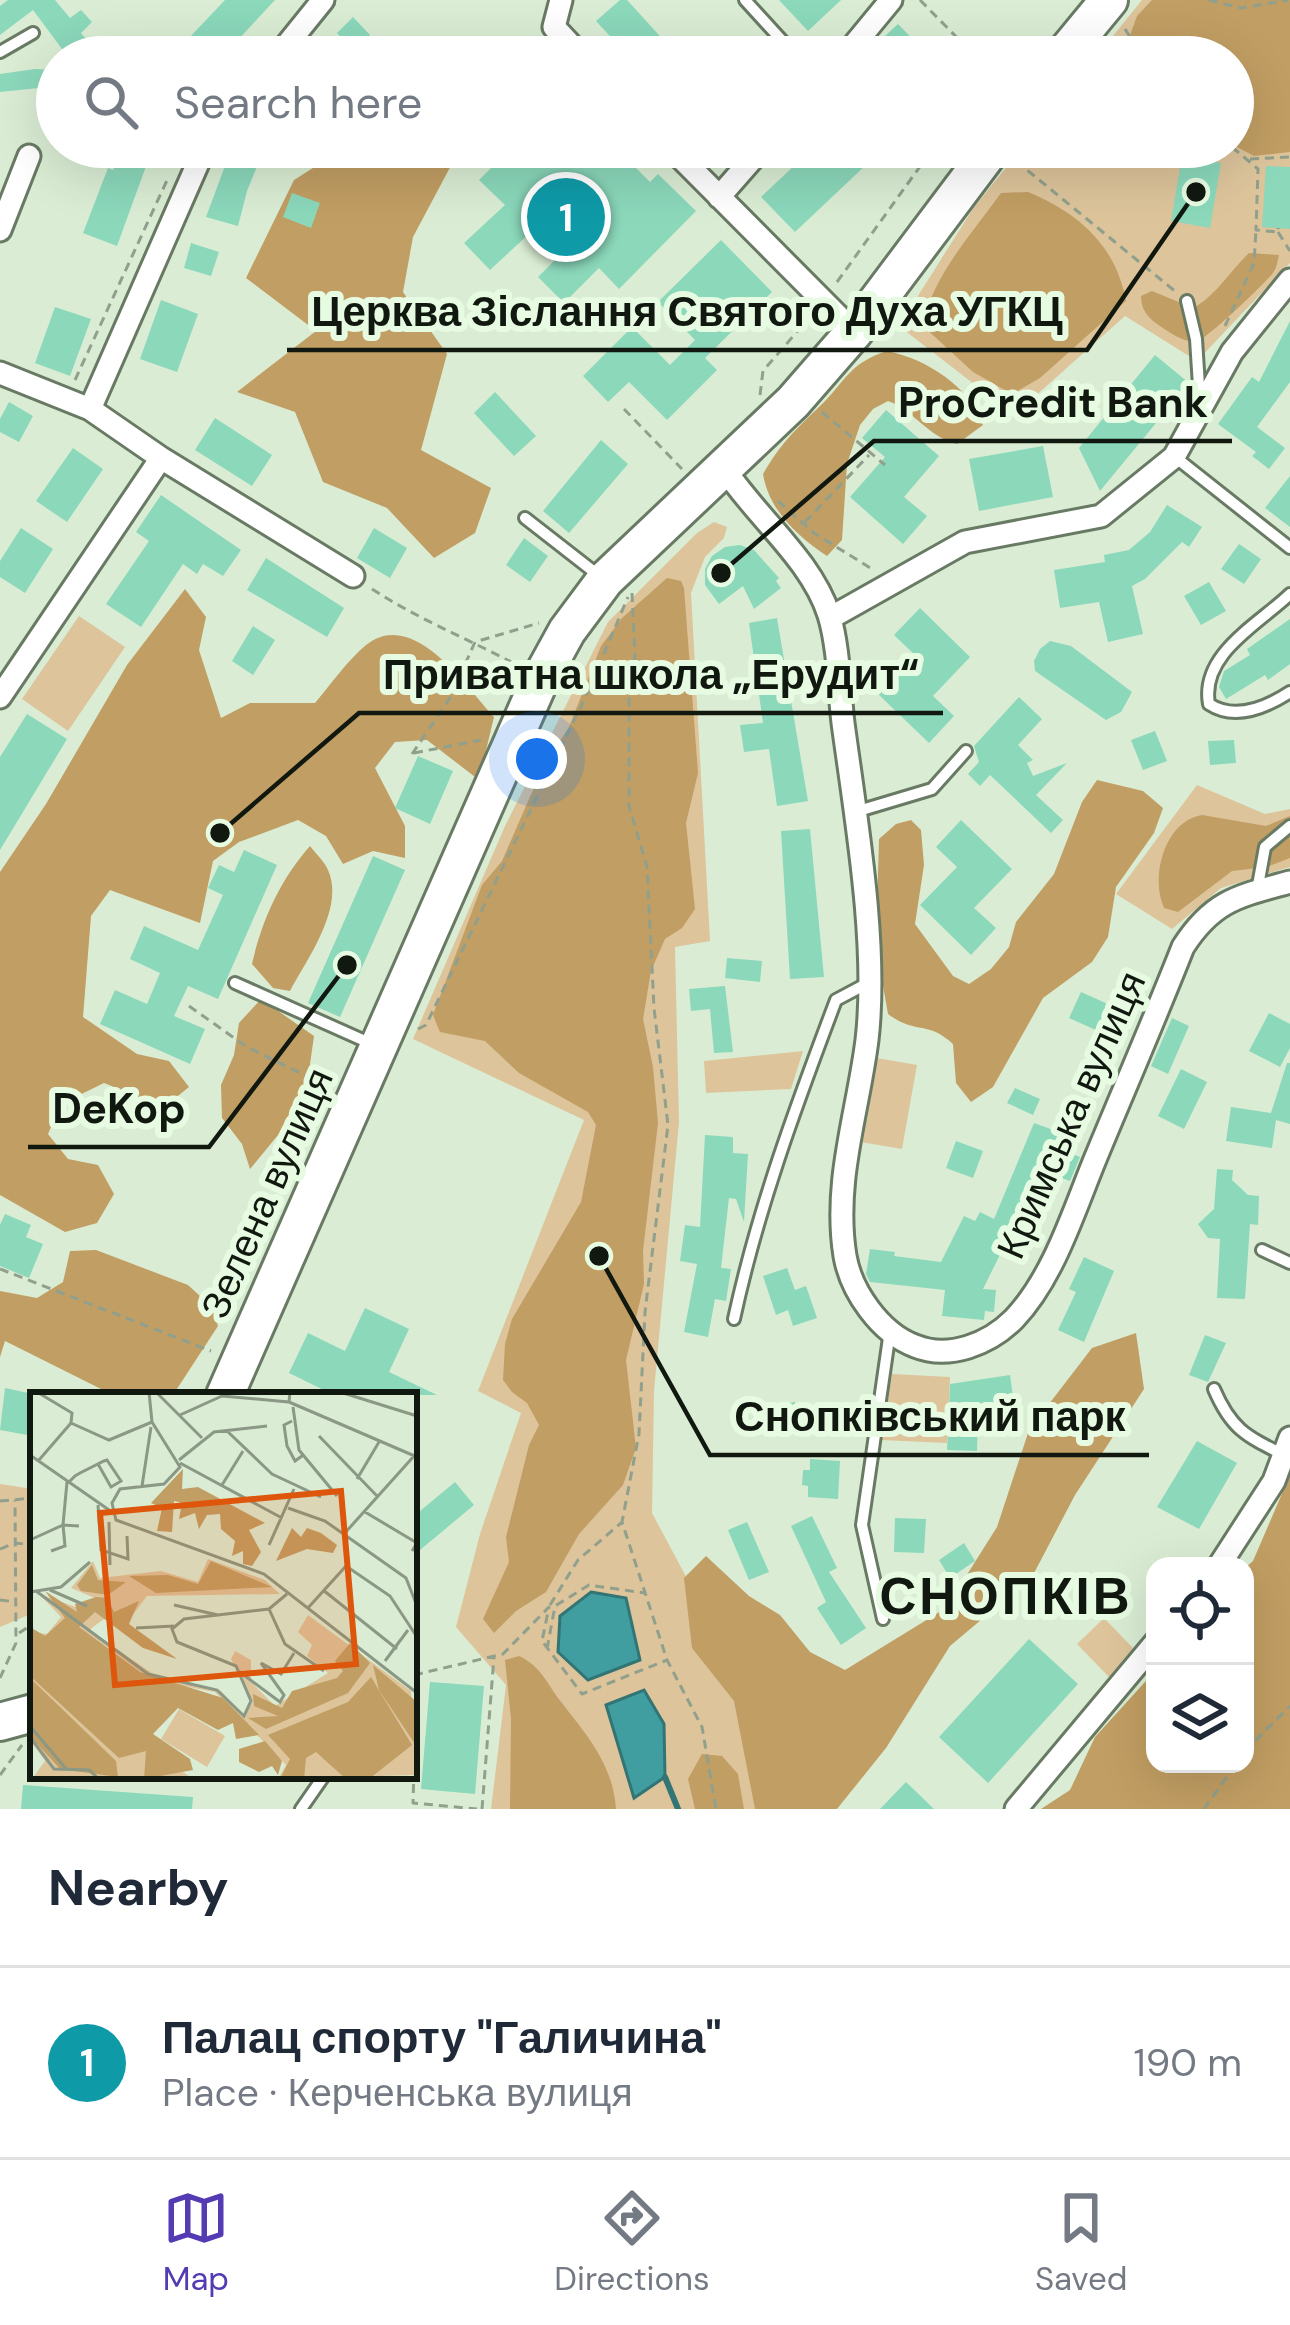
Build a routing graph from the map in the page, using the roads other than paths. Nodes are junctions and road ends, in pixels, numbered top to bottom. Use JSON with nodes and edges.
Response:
{"nodes":[{"id":1,"x":561,"y":0,"type":"edge"},
{"id":2,"x":745,"y":0,"type":"edge"},
{"id":3,"x":891,"y":0,"type":"edge"},
{"id":4,"x":318,"y":2,"type":"edge"},
{"id":5,"x":1114,"y":10,"type":"edge"},
{"id":6,"x":33,"y":33,"type":"dead end"},
{"id":7,"x":293,"y":36,"type":"edge"},
{"id":8,"x":563,"y":36,"type":"edge"},
{"id":9,"x":778,"y":36,"type":"edge"},
{"id":10,"x":861,"y":36,"type":"edge"},
{"id":11,"x":1085,"y":36,"type":"edge"},
{"id":12,"x":0,"y":52,"type":"edge"},
{"id":13,"x":29,"y":156,"type":"dead end"},
{"id":14,"x":197,"y":168,"type":"edge"},
{"id":15,"x":690,"y":168,"type":"edge"},
{"id":16,"x":745,"y":168,"type":"edge"},
{"id":17,"x":986,"y":168,"type":"edge"},
{"id":18,"x":718,"y":197,"type":"junction"},
{"id":19,"x":0,"y":230,"type":"edge"},
{"id":20,"x":1290,"y":280,"type":"edge"},
{"id":21,"x":1187,"y":301,"type":"road end"},
{"id":22,"x":854,"y":332,"type":"junction"},
{"id":23,"x":0,"y":373,"type":"edge"},
{"id":24,"x":1201,"y":405,"type":"junction"},
{"id":25,"x":90,"y":409,"type":"junction"},
{"id":26,"x":1174,"y":457,"type":"junction"},
{"id":27,"x":160,"y":458,"type":"junction"},
{"id":28,"x":706,"y":471,"type":"junction"},
{"id":29,"x":525,"y":518,"type":"dead end"},
{"id":30,"x":1290,"y":548,"type":"edge"},
{"id":31,"x":352,"y":576,"type":"road end"},
{"id":32,"x":605,"y":580,"type":"junction"},
{"id":33,"x":1290,"y":594,"type":"edge"},
{"id":34,"x":830,"y":618,"type":"junction"},
{"id":35,"x":1290,"y":692,"type":"edge"},
{"id":36,"x":0,"y":697,"type":"edge"},
{"id":37,"x":966,"y":751,"type":"dead end"},
{"id":38,"x":855,"y":812,"type":"junction"},
{"id":39,"x":1290,"y":826,"type":"edge"},
{"id":40,"x":1290,"y":882,"type":"edge"},
{"id":41,"x":1257,"y":891,"type":"junction"},
{"id":42,"x":871,"y":982,"type":"junction"},
{"id":43,"x":235,"y":983,"type":"dead end"},
{"id":44,"x":377,"y":1046,"type":"junction"},
{"id":45,"x":1262,"y":1250,"type":"dead end"},
{"id":46,"x":1290,"y":1263,"type":"edge"},
{"id":47,"x":734,"y":1319,"type":"dead end"},
{"id":48,"x":890,"y":1331,"type":"junction"},
{"id":49,"x":1214,"y":1389,"type":"dead end"},
{"id":50,"x":226,"y":1392,"type":"edge"},
{"id":51,"x":1287,"y":1446,"type":"edge"},
{"id":52,"x":1225,"y":1557,"type":"edge"},
{"id":53,"x":884,"y":1619,"type":"dead end"},
{"id":54,"x":1146,"y":1654,"type":"edge"},
{"id":55,"x":322,"y":1779,"type":"edge"},
{"id":56,"x":301,"y":1809,"type":"edge"},
{"id":57,"x":1016,"y":1809,"type":"edge"}],
"edges":[{"from":1,"to":8,"type":"street"},
{"from":2,"to":9,"type":"lane"},
{"from":3,"to":10,"type":"street"},
{"from":4,"to":7,"type":"street"},
{"from":5,"to":11,"type":"main road"},
{"from":6,"to":12,"type":"lane"},
{"from":13,"to":19,"type":"street"},
{"from":14,"to":25,"type":"street"},
{"from":15,"to":18,"type":"street"},
{"from":16,"to":18,"type":"street"},
{"from":17,"to":22,"type":"main road","name":"Зелена вулиця"},
{"from":18,"to":22,"type":"street"},
{"from":20,"to":24,"type":"street"},
{"from":21,"to":24,"type":"lane"},
{"from":22,"to":28,"type":"main road","name":"Зелена вулиця"},
{"from":23,"to":25,"type":"street"},
{"from":24,"to":26,"type":"street"},
{"from":25,"to":27,"type":"street"},
{"from":26,"to":30,"type":"lane"},
{"from":26,"to":34,"type":"street"},
{"from":27,"to":31,"type":"street"},
{"from":27,"to":36,"type":"street"},
{"from":28,"to":32,"type":"main road","name":"Зелена вулиця"},
{"from":28,"to":34,"type":"street"},
{"from":29,"to":32,"type":"lane"},
{"from":32,"to":44,"type":"main road","name":"Зелена вулиця"},
{"from":33,"to":35,"type":"lane"},
{"from":34,"to":38,"type":"street"},
{"from":37,"to":38,"type":"lane"},
{"from":38,"to":42,"type":"street"},
{"from":39,"to":41,"type":"lane"},
{"from":40,"to":41,"type":"street","name":"Кримська вулиця"},
{"from":41,"to":48,"type":"street","name":"Кримська вулиця"},
{"from":42,"to":47,"type":"lane"},
{"from":42,"to":48,"type":"street"},
{"from":43,"to":44,"type":"lane"},
{"from":44,"to":50,"type":"main road","name":"Зелена вулиця"},
{"from":45,"to":46,"type":"lane"},
{"from":48,"to":53,"type":"lane"},
{"from":49,"to":51,"type":"lane"},
{"from":51,"to":52,"type":"street"},
{"from":54,"to":57,"type":"street"},
{"from":55,"to":56,"type":"lane"}]}
